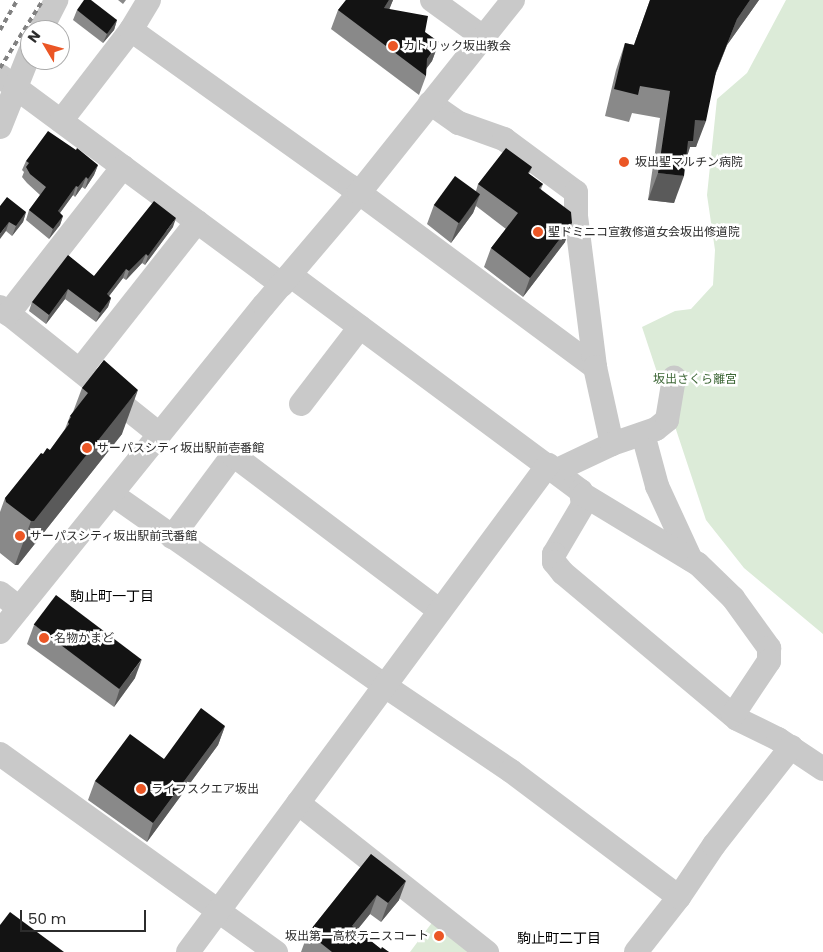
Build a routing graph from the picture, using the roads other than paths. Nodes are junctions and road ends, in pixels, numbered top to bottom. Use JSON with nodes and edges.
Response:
{"nodes":[{"id":1,"x":56,"y":0,"type":"edge"},
{"id":2,"x":149,"y":0,"type":"edge"},
{"id":3,"x":432,"y":0,"type":"edge"},
{"id":4,"x":513,"y":0,"type":"edge"},
{"id":5,"x":46,"y":20,"type":"edge"},
{"id":6,"x":130,"y":30,"type":"junction"},
{"id":7,"x":483,"y":37,"type":"junction"},
{"id":8,"x":20,"y":66,"type":"edge"},
{"id":9,"x":8,"y":82,"type":"edge"},
{"id":10,"x":430,"y":103,"type":"junction"},
{"id":11,"x":61,"y":122,"type":"junction"},
{"id":12,"x":0,"y":127,"type":"edge"},
{"id":13,"x":123,"y":167,"type":"junction"},
{"id":14,"x":359,"y":193,"type":"junction"},
{"id":15,"x":197,"y":222,"type":"junction"},
{"id":16,"x":286,"y":280,"type":"junction"},
{"id":17,"x":4,"y":311,"type":"edge"},
{"id":18,"x":360,"y":327,"type":"junction"},
{"id":19,"x":595,"y":367,"type":"junction"},
{"id":20,"x":80,"y":370,"type":"junction"},
{"id":21,"x":674,"y":378,"type":"dead end"},
{"id":22,"x":301,"y":404,"type":"dead end"},
{"id":23,"x":159,"y":434,"type":"junction"},
{"id":24,"x":643,"y":434,"type":"junction"},
{"id":25,"x":612,"y":444,"type":"junction"},
{"id":26,"x":551,"y":468,"type":"junction"},
{"id":27,"x":112,"y":494,"type":"junction"},
{"id":28,"x":584,"y":495,"type":"junction"},
{"id":29,"x":172,"y":536,"type":"junction"},
{"id":30,"x":691,"y":560,"type":"junction"},
{"id":31,"x":0,"y":593,"type":"edge"},
{"id":32,"x":19,"y":608,"type":"junction"},
{"id":33,"x":440,"y":611,"type":"junction"},
{"id":34,"x":0,"y":632,"type":"edge"},
{"id":35,"x":385,"y":686,"type":"junction"},
{"id":36,"x":733,"y":715,"type":"junction"},
{"id":37,"x":791,"y":747,"type":"junction"},
{"id":38,"x":0,"y":754,"type":"edge"},
{"id":39,"x":823,"y":769,"type":"edge"},
{"id":40,"x":298,"y":803,"type":"junction"},
{"id":41,"x":679,"y":897,"type":"junction"},
{"id":42,"x":218,"y":911,"type":"junction"},
{"id":43,"x":188,"y":952,"type":"edge"},
{"id":44,"x":276,"y":952,"type":"edge"},
{"id":45,"x":487,"y":952,"type":"edge"},
{"id":46,"x":636,"y":952,"type":"edge"}],
"edges":[{"from":1,"to":5,"type":"street"},
{"from":2,"to":6,"type":"street"},
{"from":3,"to":7,"type":"street"},
{"from":4,"to":7,"type":"street"},
{"from":6,"to":11,"type":"street"},
{"from":6,"to":14,"type":"street"},
{"from":7,"to":10,"type":"street"},
{"from":8,"to":9,"type":"street"},
{"from":9,"to":11,"type":"street"},
{"from":9,"to":12,"type":"street"},
{"from":10,"to":14,"type":"street"},
{"from":10,"to":19,"type":"street"},
{"from":11,"to":13,"type":"street"},
{"from":13,"to":15,"type":"street"},
{"from":13,"to":17,"type":"street"},
{"from":14,"to":16,"type":"street"},
{"from":14,"to":19,"type":"street"},
{"from":15,"to":16,"type":"street"},
{"from":15,"to":20,"type":"street"},
{"from":16,"to":18,"type":"street"},
{"from":16,"to":23,"type":"street"},
{"from":17,"to":20,"type":"street"},
{"from":18,"to":22,"type":"street"},
{"from":18,"to":26,"type":"street"},
{"from":19,"to":25,"type":"street"},
{"from":20,"to":23,"type":"street"},
{"from":21,"to":24,"type":"street"},
{"from":23,"to":27,"type":"street"},
{"from":24,"to":25,"type":"street"},
{"from":24,"to":30,"type":"street"},
{"from":25,"to":26,"type":"street"},
{"from":26,"to":28,"type":"street"},
{"from":26,"to":33,"type":"street"},
{"from":27,"to":29,"type":"street"},
{"from":27,"to":32,"type":"street"},
{"from":28,"to":30,"type":"street"},
{"from":28,"to":36,"type":"street"},
{"from":29,"to":33,"type":"street"},
{"from":29,"to":35,"type":"street"},
{"from":30,"to":36,"type":"street"},
{"from":31,"to":32,"type":"street"},
{"from":32,"to":34,"type":"street"},
{"from":33,"to":35,"type":"street"},
{"from":35,"to":40,"type":"street"},
{"from":35,"to":41,"type":"street"},
{"from":36,"to":37,"type":"street"},
{"from":37,"to":39,"type":"street"},
{"from":37,"to":41,"type":"street"},
{"from":38,"to":42,"type":"street"},
{"from":40,"to":42,"type":"street"},
{"from":40,"to":45,"type":"street"},
{"from":41,"to":46,"type":"street"},
{"from":42,"to":43,"type":"street"},
{"from":42,"to":44,"type":"street"}]}
